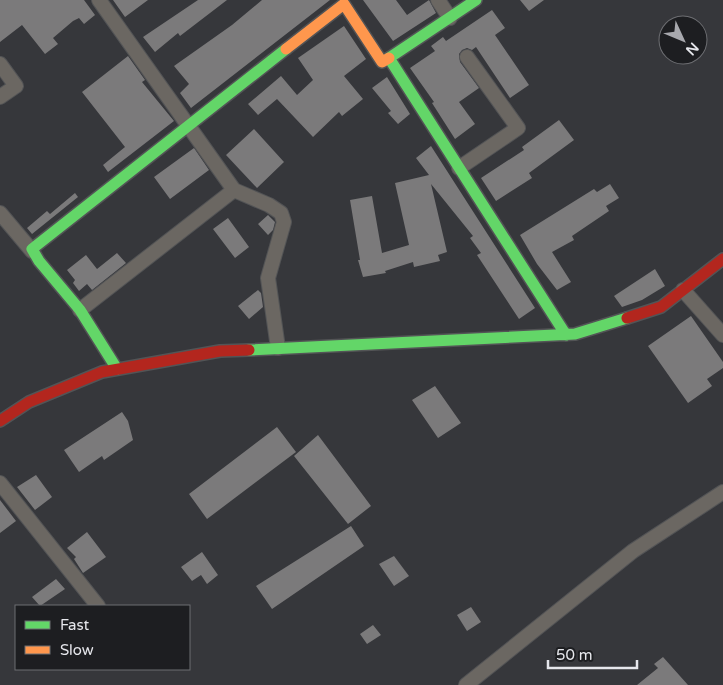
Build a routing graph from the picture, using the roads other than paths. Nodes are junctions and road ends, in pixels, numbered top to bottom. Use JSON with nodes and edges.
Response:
{"nodes":[{"id":1,"x":98,"y":0,"type":"edge"},
{"id":2,"x":438,"y":0,"type":"edge"},
{"id":3,"x":476,"y":0,"type":"edge"},
{"id":4,"x":343,"y":2,"type":"edge"},
{"id":5,"x":450,"y":18,"type":"junction"},
{"id":6,"x":467,"y":57,"type":"dead end"},
{"id":7,"x":389,"y":58,"type":"junction"},
{"id":8,"x":0,"y":64,"type":"edge"},
{"id":9,"x":0,"y":97,"type":"edge"},
{"id":10,"x":188,"y":124,"type":"junction"},
{"id":11,"x":459,"y":168,"type":"junction"},
{"id":12,"x":234,"y":190,"type":"junction"},
{"id":13,"x":0,"y":213,"type":"edge"},
{"id":14,"x":32,"y":251,"type":"junction"},
{"id":15,"x":723,"y":259,"type":"edge"},
{"id":16,"x":683,"y":290,"type":"junction"},
{"id":17,"x":80,"y":310,"type":"junction"},
{"id":18,"x":566,"y":335,"type":"junction"},
{"id":19,"x":723,"y":335,"type":"edge"},
{"id":20,"x":278,"y":348,"type":"junction"},
{"id":21,"x":117,"y":369,"type":"junction"},
{"id":22,"x":0,"y":421,"type":"edge"},
{"id":23,"x":0,"y":483,"type":"edge"},
{"id":24,"x":723,"y":492,"type":"edge"},
{"id":25,"x":97,"y":605,"type":"edge"},
{"id":26,"x":466,"y":685,"type":"edge"}],
"edges":[{"from":1,"to":10,"type":"street"},
{"from":2,"to":5,"type":"street"},
{"from":3,"to":5,"type":"street"},
{"from":4,"to":7,"type":"street"},
{"from":4,"to":10,"type":"street"},
{"from":5,"to":7,"type":"street"},
{"from":6,"to":11,"type":"street"},
{"from":7,"to":11,"type":"street"},
{"from":8,"to":9,"type":"street"},
{"from":10,"to":12,"type":"street"},
{"from":10,"to":14,"type":"street"},
{"from":11,"to":18,"type":"street"},
{"from":12,"to":17,"type":"street"},
{"from":12,"to":20,"type":"street"},
{"from":13,"to":14,"type":"street"},
{"from":14,"to":17,"type":"street"},
{"from":15,"to":16,"type":"street"},
{"from":16,"to":18,"type":"street"},
{"from":16,"to":19,"type":"street"},
{"from":17,"to":21,"type":"street"},
{"from":18,"to":20,"type":"street"},
{"from":20,"to":21,"type":"street"},
{"from":21,"to":22,"type":"street"},
{"from":23,"to":25,"type":"street"},
{"from":24,"to":26,"type":"street"}]}
